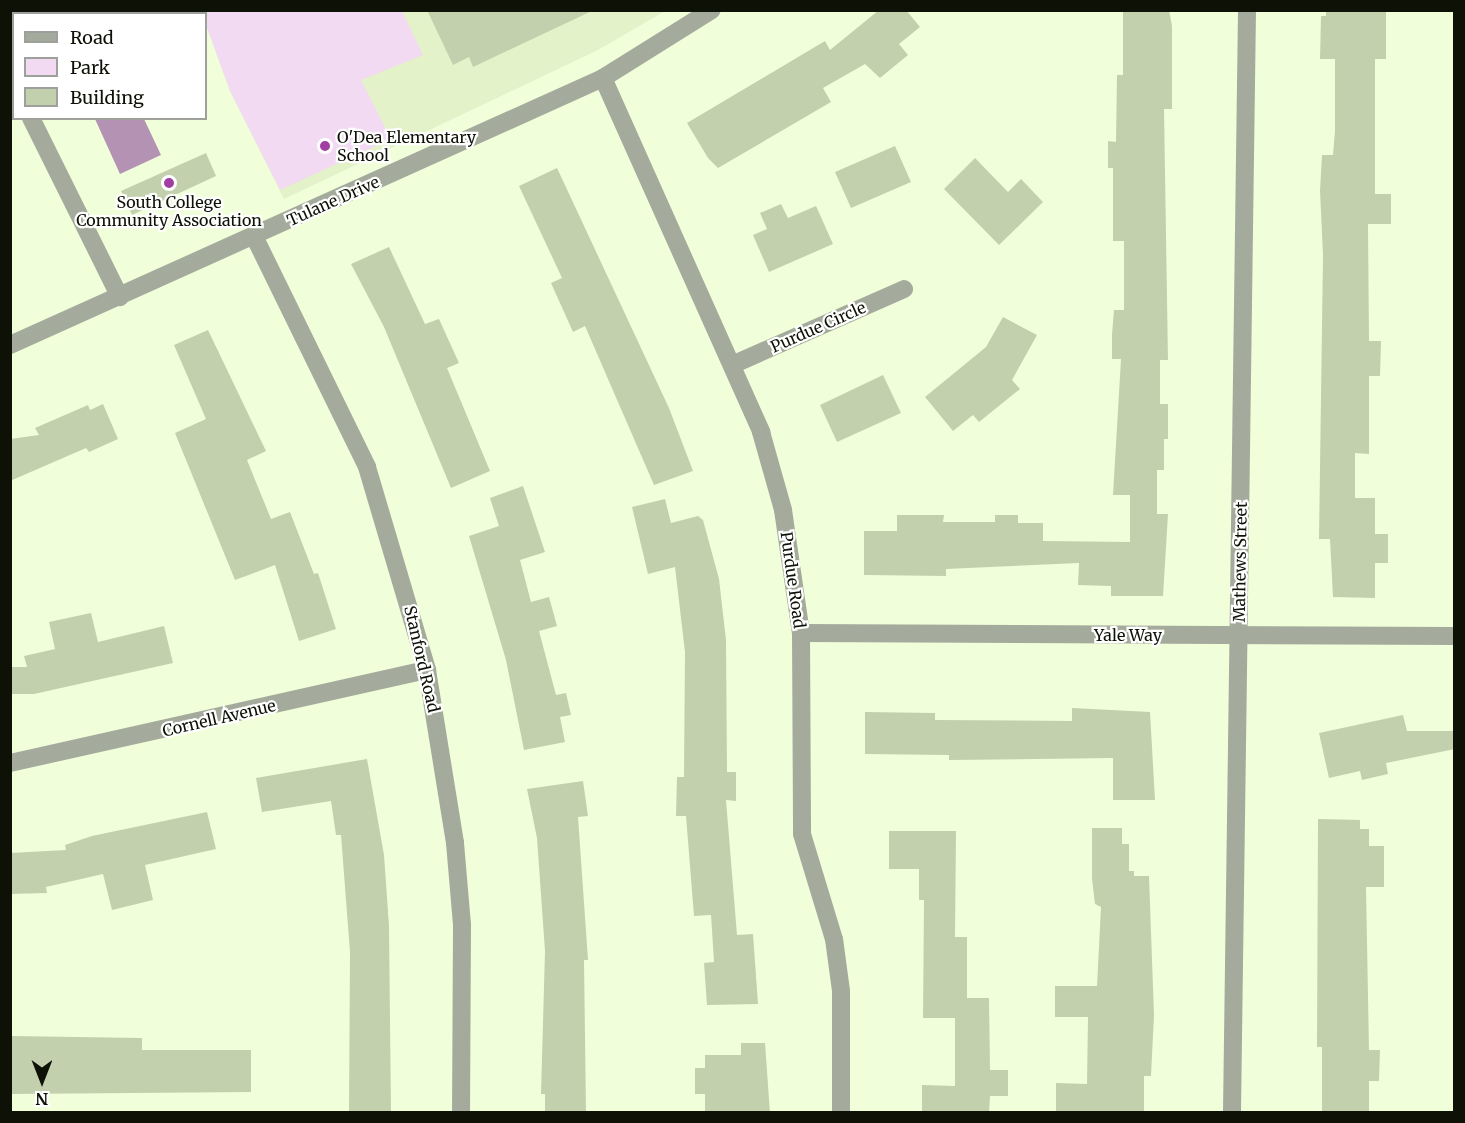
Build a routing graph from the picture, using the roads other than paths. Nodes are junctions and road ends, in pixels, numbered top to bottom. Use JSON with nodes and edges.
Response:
{"nodes":[{"id":1,"x":712,"y":10,"type":"edge"},
{"id":2,"x":1247,"y":10,"type":"edge"},
{"id":3,"x":603,"y":78,"type":"junction"},
{"id":4,"x":32,"y":120,"type":"edge"},
{"id":5,"x":254,"y":236,"type":"junction"},
{"id":6,"x":904,"y":289,"type":"dead end"},
{"id":7,"x":120,"y":297,"type":"junction"},
{"id":8,"x":10,"y":345,"type":"edge"},
{"id":9,"x":732,"y":365,"type":"junction"},
{"id":10,"x":801,"y":633,"type":"junction"},
{"id":11,"x":1239,"y":635,"type":"junction"},
{"id":12,"x":1455,"y":636,"type":"edge"},
{"id":13,"x":427,"y":670,"type":"junction"},
{"id":14,"x":10,"y":763,"type":"edge"},
{"id":15,"x":461,"y":1113,"type":"edge"},
{"id":16,"x":841,"y":1113,"type":"edge"},
{"id":17,"x":1232,"y":1113,"type":"edge"}],
"edges":[{"from":1,"to":3,"type":"street","name":"Tulane Drive"},
{"from":2,"to":11,"type":"street","name":"Mathews Street"},
{"from":3,"to":5,"type":"street","name":"Tulane Drive"},
{"from":3,"to":9,"type":"street","name":"Purdue Road"},
{"from":4,"to":7,"type":"street"},
{"from":5,"to":7,"type":"street","name":"Tulane Drive"},
{"from":5,"to":13,"type":"street","name":"Stanford Road"},
{"from":6,"to":9,"type":"street","name":"Purdue Circle"},
{"from":7,"to":8,"type":"street","name":"Tulane Drive"},
{"from":9,"to":10,"type":"street","name":"Purdue Road"},
{"from":10,"to":11,"type":"street","name":"Yale Way"},
{"from":10,"to":16,"type":"street","name":"Purdue Road"},
{"from":11,"to":12,"type":"street","name":"Yale Way"},
{"from":11,"to":17,"type":"street","name":"Mathews Street"},
{"from":13,"to":14,"type":"street","name":"Cornell Avenue"},
{"from":13,"to":15,"type":"street","name":"Stanford Road"}]}
